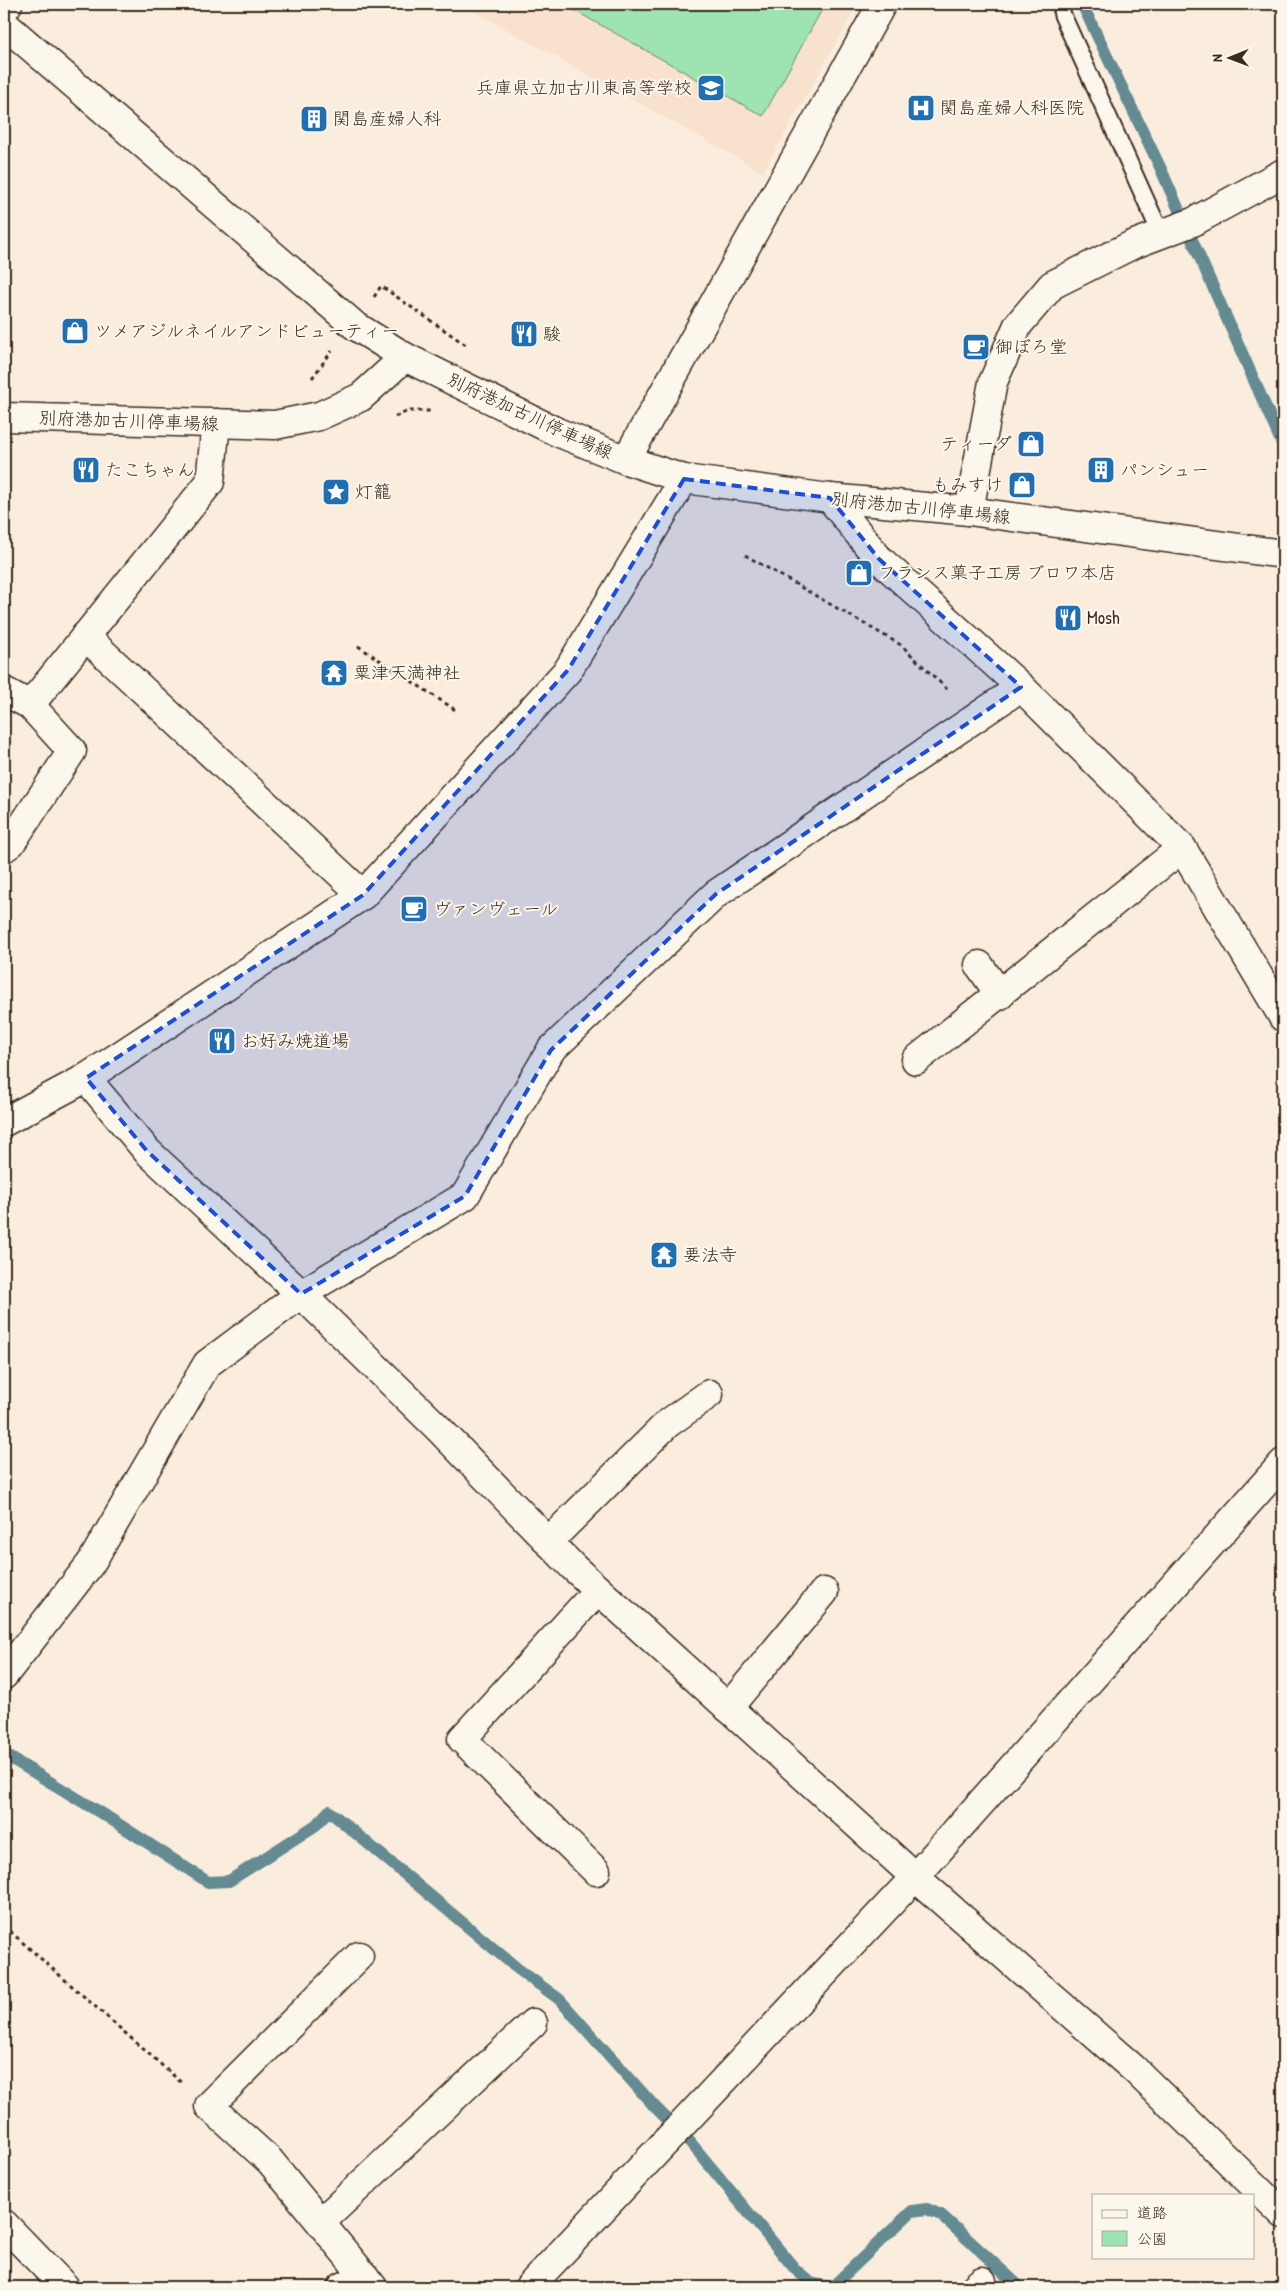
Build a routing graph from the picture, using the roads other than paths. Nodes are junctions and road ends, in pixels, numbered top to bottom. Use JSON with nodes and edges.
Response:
{"nodes":[{"id":1,"x":8,"y":4,"type":"edge"},
{"id":2,"x":882,"y":4,"type":"edge"},
{"id":3,"x":4,"y":10,"type":"edge"},
{"id":4,"x":1062,"y":14,"type":"dead end"},
{"id":5,"x":4,"y":24,"type":"edge"},
{"id":6,"x":1283,"y":173,"type":"edge"},
{"id":7,"x":1176,"y":229,"type":"junction"},
{"id":8,"x":405,"y":357,"type":"junction"},
{"id":9,"x":4,"y":417,"type":"edge"},
{"id":10,"x":216,"y":423,"type":"junction"},
{"id":11,"x":626,"y":460,"type":"junction"},
{"id":12,"x":684,"y":480,"type":"junction"},
{"id":13,"x":830,"y":498,"type":"junction"},
{"id":14,"x":969,"y":511,"type":"junction"},
{"id":15,"x":1283,"y":554,"type":"edge"},
{"id":16,"x":85,"y":636,"type":"junction"},
{"id":17,"x":1021,"y":687,"type":"junction"},
{"id":18,"x":4,"y":690,"type":"edge"},
{"id":19,"x":30,"y":705,"type":"junction"},
{"id":20,"x":4,"y":848,"type":"edge"},
{"id":21,"x":1182,"y":848,"type":"junction"},
{"id":22,"x":363,"y":895,"type":"junction"},
{"id":23,"x":979,"y":965,"type":"dead end"},
{"id":24,"x":1000,"y":995,"type":"junction"},
{"id":25,"x":1283,"y":1017,"type":"edge"},
{"id":26,"x":916,"y":1060,"type":"dead end"},
{"id":27,"x":86,"y":1078,"type":"junction"},
{"id":28,"x":4,"y":1122,"type":"edge"},
{"id":29,"x":301,"y":1294,"type":"junction"},
{"id":30,"x":708,"y":1394,"type":"dead end"},
{"id":31,"x":1283,"y":1463,"type":"edge"},
{"id":32,"x":548,"y":1542,"type":"junction"},
{"id":33,"x":598,"y":1590,"type":"junction"},
{"id":34,"x":824,"y":1592,"type":"dead end"},
{"id":35,"x":4,"y":1675,"type":"edge"},
{"id":36,"x":728,"y":1708,"type":"junction"},
{"id":37,"x":596,"y":1872,"type":"dead end"},
{"id":38,"x":915,"y":1877,"type":"junction"},
{"id":39,"x":359,"y":1956,"type":"dead end"},
{"id":40,"x":533,"y":2023,"type":"dead end"},
{"id":41,"x":1283,"y":2214,"type":"edge"},
{"id":42,"x":321,"y":2222,"type":"junction"},
{"id":43,"x":4,"y":2224,"type":"edge"},
{"id":44,"x":360,"y":2284,"type":"edge"},
{"id":45,"x":65,"y":2287,"type":"edge"},
{"id":46,"x":528,"y":2287,"type":"edge"}],
"edges":[{"from":1,"to":3,"type":"street"},
{"from":2,"to":11,"type":"street"},
{"from":4,"to":7,"type":"lane"},
{"from":5,"to":8,"type":"street"},
{"from":6,"to":7,"type":"street"},
{"from":7,"to":14,"type":"street"},
{"from":8,"to":10,"type":"street","name":"別府港加古川停車場線"},
{"from":8,"to":11,"type":"street","name":"別府港加古川停車場線"},
{"from":9,"to":10,"type":"street","name":"別府港加古川停車場線"},
{"from":10,"to":16,"type":"street"},
{"from":11,"to":12,"type":"street","name":"別府港加古川停車場線"},
{"from":12,"to":13,"type":"street","name":"別府港加古川停車場線"},
{"from":12,"to":22,"type":"street"},
{"from":13,"to":14,"type":"street","name":"別府港加古川停車場線"},
{"from":13,"to":17,"type":"street"},
{"from":14,"to":15,"type":"street","name":"別府港加古川停車場線"},
{"from":16,"to":19,"type":"street"},
{"from":16,"to":22,"type":"street"},
{"from":17,"to":21,"type":"street"},
{"from":17,"to":29,"type":"street"},
{"from":18,"to":19,"type":"street"},
{"from":19,"to":20,"type":"street"},
{"from":21,"to":24,"type":"street"},
{"from":21,"to":25,"type":"street"},
{"from":22,"to":27,"type":"street"},
{"from":23,"to":24,"type":"street"},
{"from":24,"to":26,"type":"street"},
{"from":27,"to":28,"type":"street"},
{"from":27,"to":29,"type":"street"},
{"from":29,"to":32,"type":"street"},
{"from":29,"to":35,"type":"street"},
{"from":30,"to":32,"type":"street"},
{"from":31,"to":38,"type":"street"},
{"from":32,"to":33,"type":"street"},
{"from":33,"to":36,"type":"street"},
{"from":33,"to":37,"type":"street"},
{"from":34,"to":36,"type":"street"},
{"from":36,"to":38,"type":"street"},
{"from":38,"to":41,"type":"street"},
{"from":38,"to":46,"type":"street"},
{"from":39,"to":42,"type":"street"},
{"from":40,"to":42,"type":"street"},
{"from":42,"to":44,"type":"street"},
{"from":43,"to":45,"type":"street"}]}
